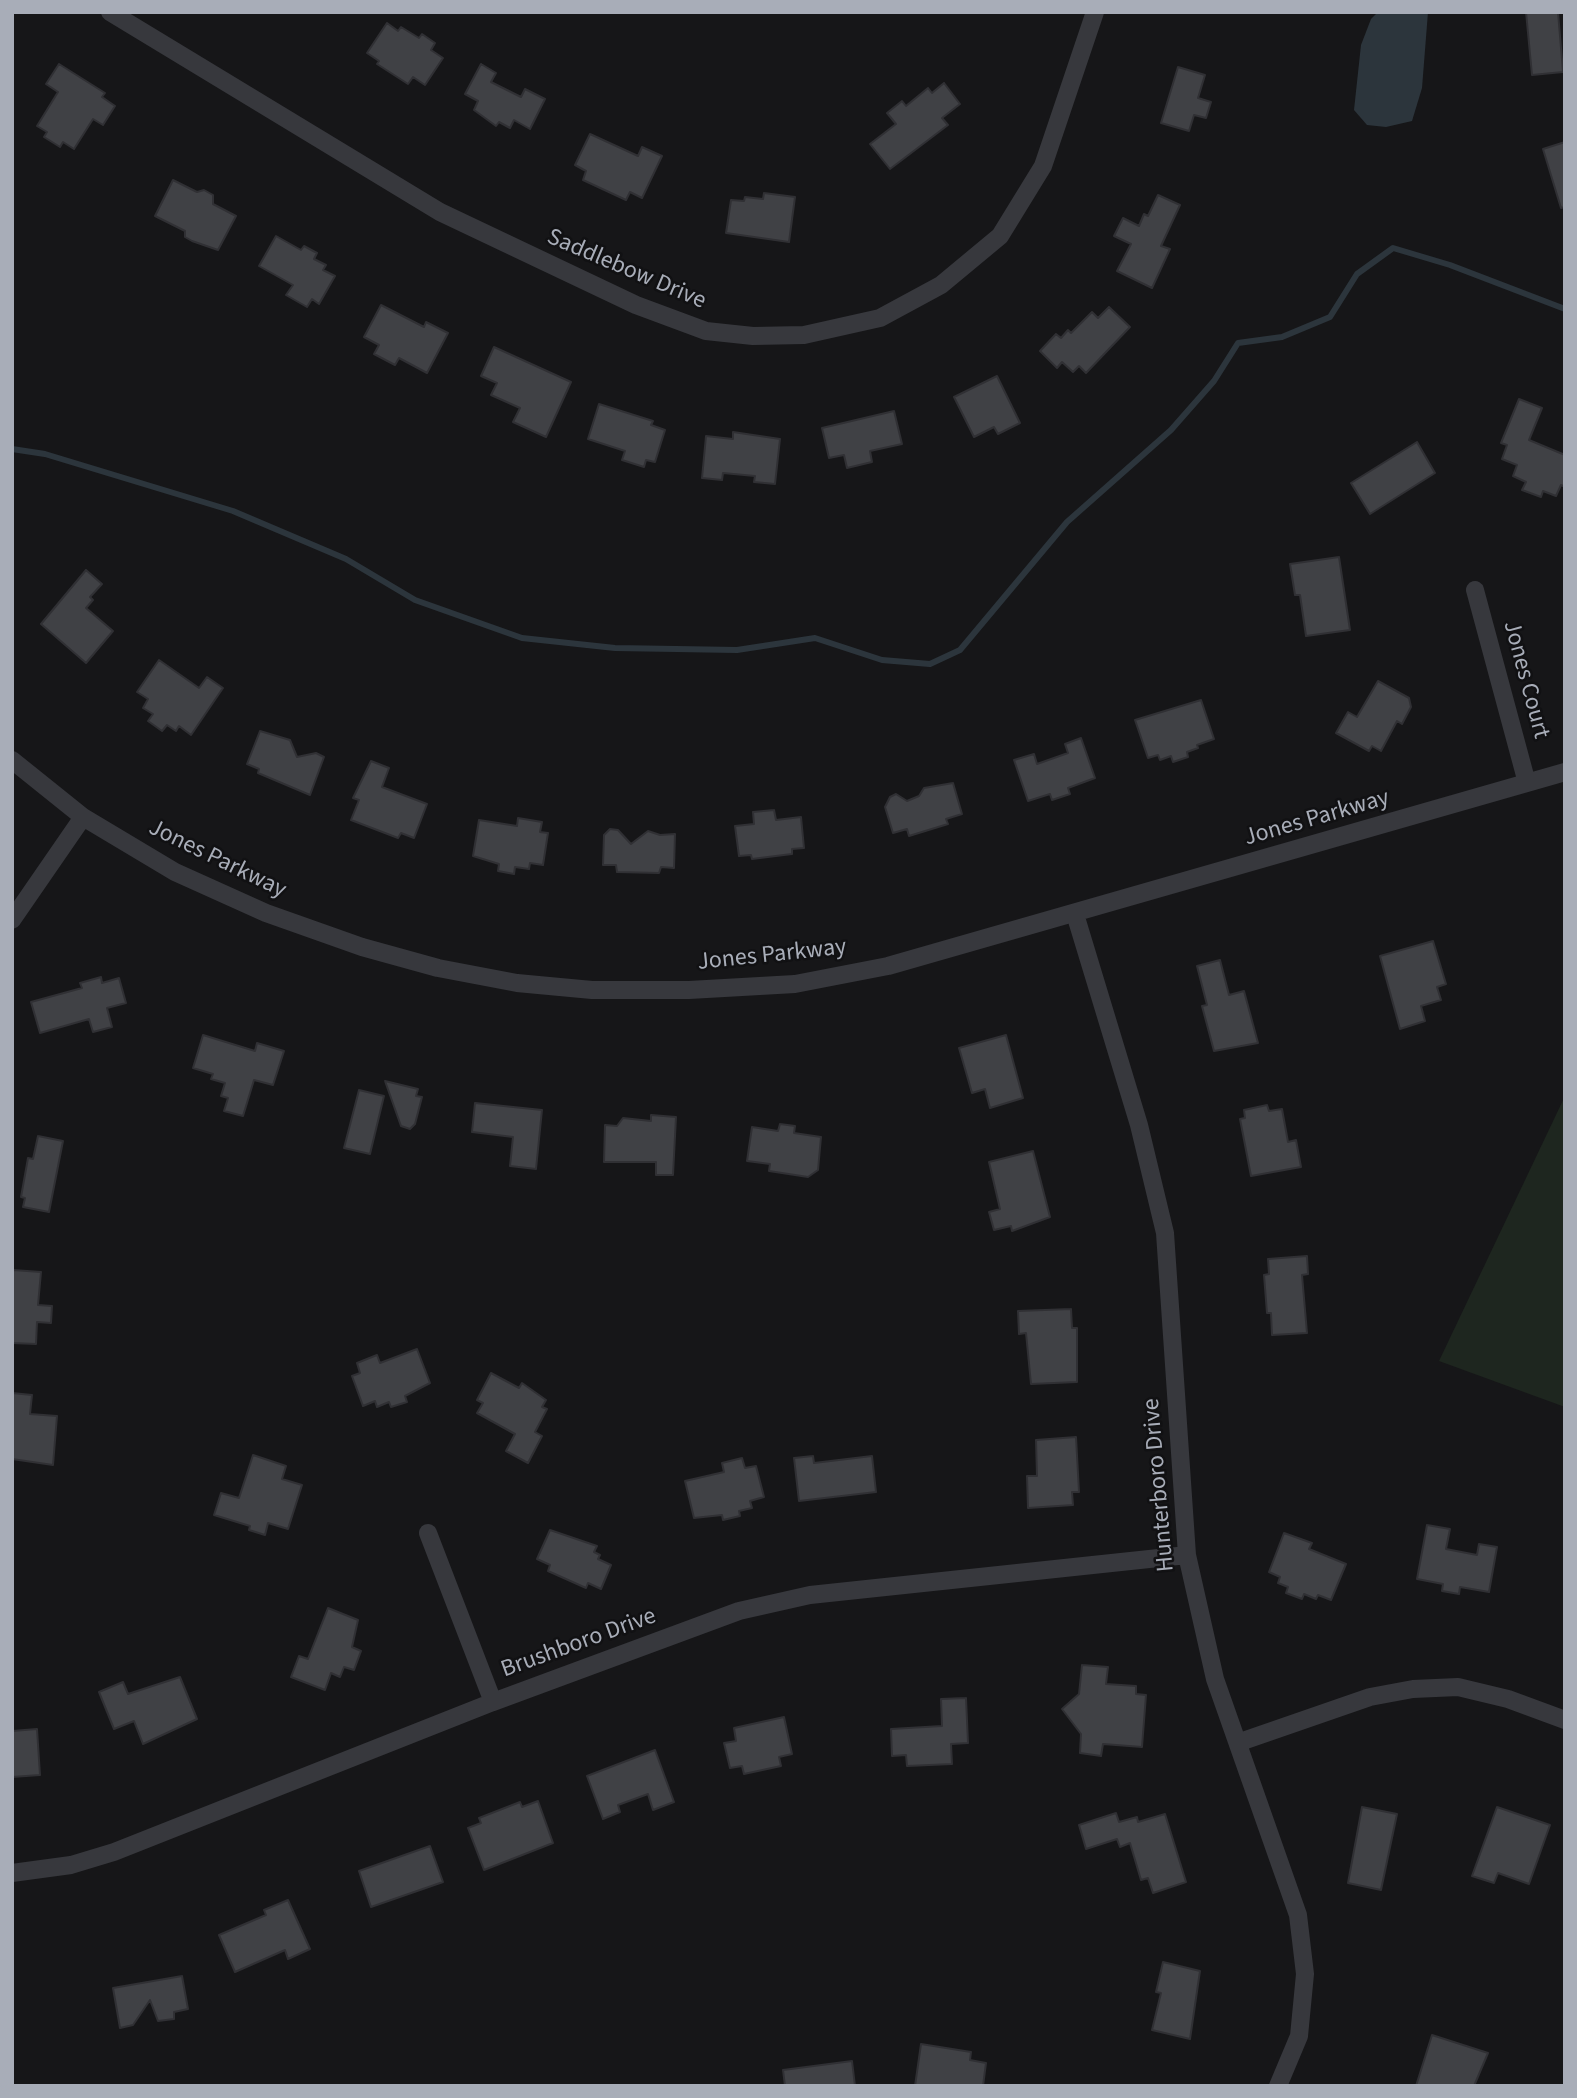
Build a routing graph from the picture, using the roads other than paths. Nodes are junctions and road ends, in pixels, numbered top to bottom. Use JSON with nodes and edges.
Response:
{"nodes":[{"id":1,"x":110,"y":12,"type":"edge"},
{"id":2,"x":1095,"y":12,"type":"edge"},
{"id":3,"x":1475,"y":590,"type":"dead end"},
{"id":4,"x":12,"y":760,"type":"edge"},
{"id":5,"x":1565,"y":772,"type":"edge"},
{"id":6,"x":1527,"y":783,"type":"junction"},
{"id":7,"x":83,"y":817,"type":"junction"},
{"id":8,"x":1075,"y":914,"type":"junction"},
{"id":9,"x":12,"y":920,"type":"edge"},
{"id":10,"x":428,"y":1532,"type":"dead end"},
{"id":11,"x":1187,"y":1555,"type":"junction"},
{"id":12,"x":493,"y":1702,"type":"junction"},
{"id":13,"x":1565,"y":1720,"type":"edge"},
{"id":14,"x":1240,"y":1742,"type":"junction"},
{"id":15,"x":12,"y":1873,"type":"edge"},
{"id":16,"x":1278,"y":2086,"type":"edge"}],
"edges":[{"from":1,"to":2,"type":"street","name":"Saddlebow Drive"},
{"from":3,"to":6,"type":"street","name":"Jones Court"},
{"from":4,"to":7,"type":"street","name":"Jones Parkway"},
{"from":5,"to":6,"type":"street","name":"Jones Parkway"},
{"from":6,"to":8,"type":"street","name":"Jones Parkway"},
{"from":7,"to":8,"type":"street","name":"Jones Parkway"},
{"from":7,"to":9,"type":"street"},
{"from":8,"to":11,"type":"street","name":"Hunterboro Drive"},
{"from":10,"to":12,"type":"street"},
{"from":11,"to":12,"type":"street","name":"Brushboro Drive"},
{"from":11,"to":14,"type":"street","name":"Hunterboro Drive"},
{"from":12,"to":15,"type":"street","name":"Brushboro Drive"},
{"from":13,"to":14,"type":"street"},
{"from":14,"to":16,"type":"street","name":"Hunterboro Drive"}]}
